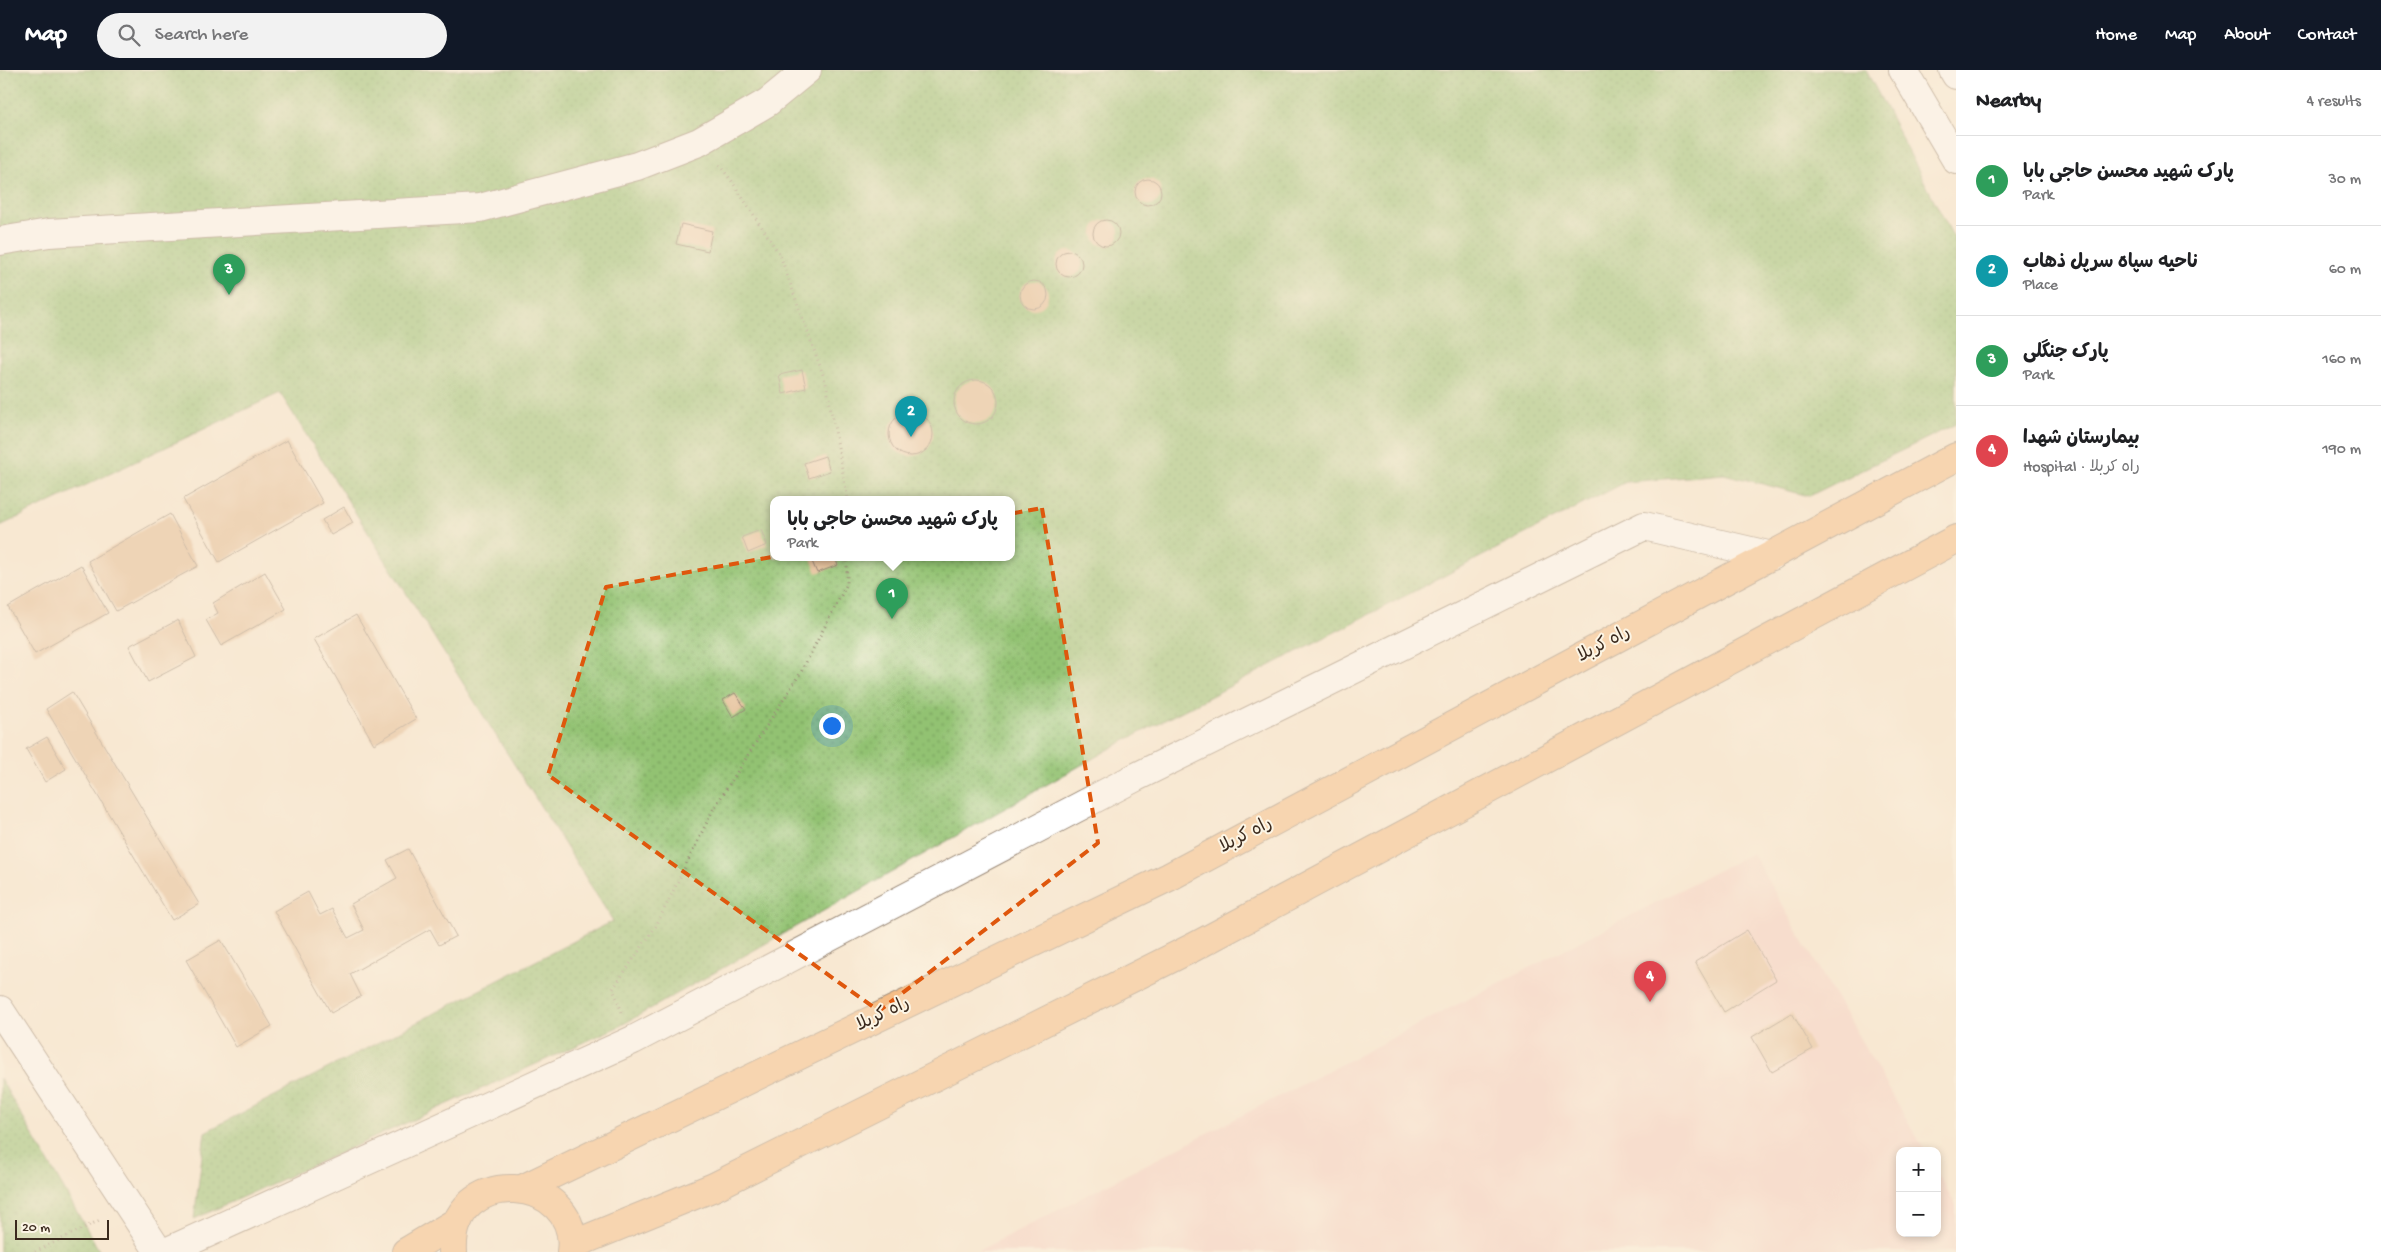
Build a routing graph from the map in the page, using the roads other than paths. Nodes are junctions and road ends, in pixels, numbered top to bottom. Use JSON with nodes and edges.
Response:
{"nodes":[{"id":1,"x":807,"y":70,"type":"edge"},
{"id":2,"x":1903,"y":70,"type":"edge"},
{"id":3,"x":1953,"y":70,"type":"edge"},
{"id":4,"x":1956,"y":75,"type":"edge"},
{"id":5,"x":1956,"y":160,"type":"edge"},
{"id":6,"x":0,"y":241,"type":"edge"},
{"id":7,"x":1956,"y":457,"type":"edge"},
{"id":8,"x":1956,"y":538,"type":"edge"},
{"id":9,"x":1772,"y":556,"type":"junction"},
{"id":10,"x":0,"y":1010,"type":"edge"},
{"id":11,"x":524,"y":1188,"type":"junction"},
{"id":12,"x":458,"y":1221,"type":"junction"},
{"id":13,"x":571,"y":1248,"type":"edge"},
{"id":14,"x":159,"y":1252,"type":"edge"},
{"id":15,"x":166,"y":1252,"type":"edge"},
{"id":16,"x":406,"y":1252,"type":"edge"},
{"id":17,"x":453,"y":1252,"type":"edge"}],
"edges":[{"from":1,"to":6,"type":"street"},
{"from":2,"to":5,"type":"street"},
{"from":3,"to":4,"type":"street"},
{"from":7,"to":9,"type":"main road","name":"راه کربلا"},
{"from":8,"to":13,"type":"main road"},
{"from":9,"to":11,"type":"main road","name":"راه کربلا"},
{"from":9,"to":15,"type":"street"},
{"from":10,"to":14,"type":"street"},
{"from":11,"to":12,"type":"main road"},
{"from":11,"to":13,"type":"main road"},
{"from":12,"to":16,"type":"main road"},
{"from":12,"to":17,"type":"main road"}]}
